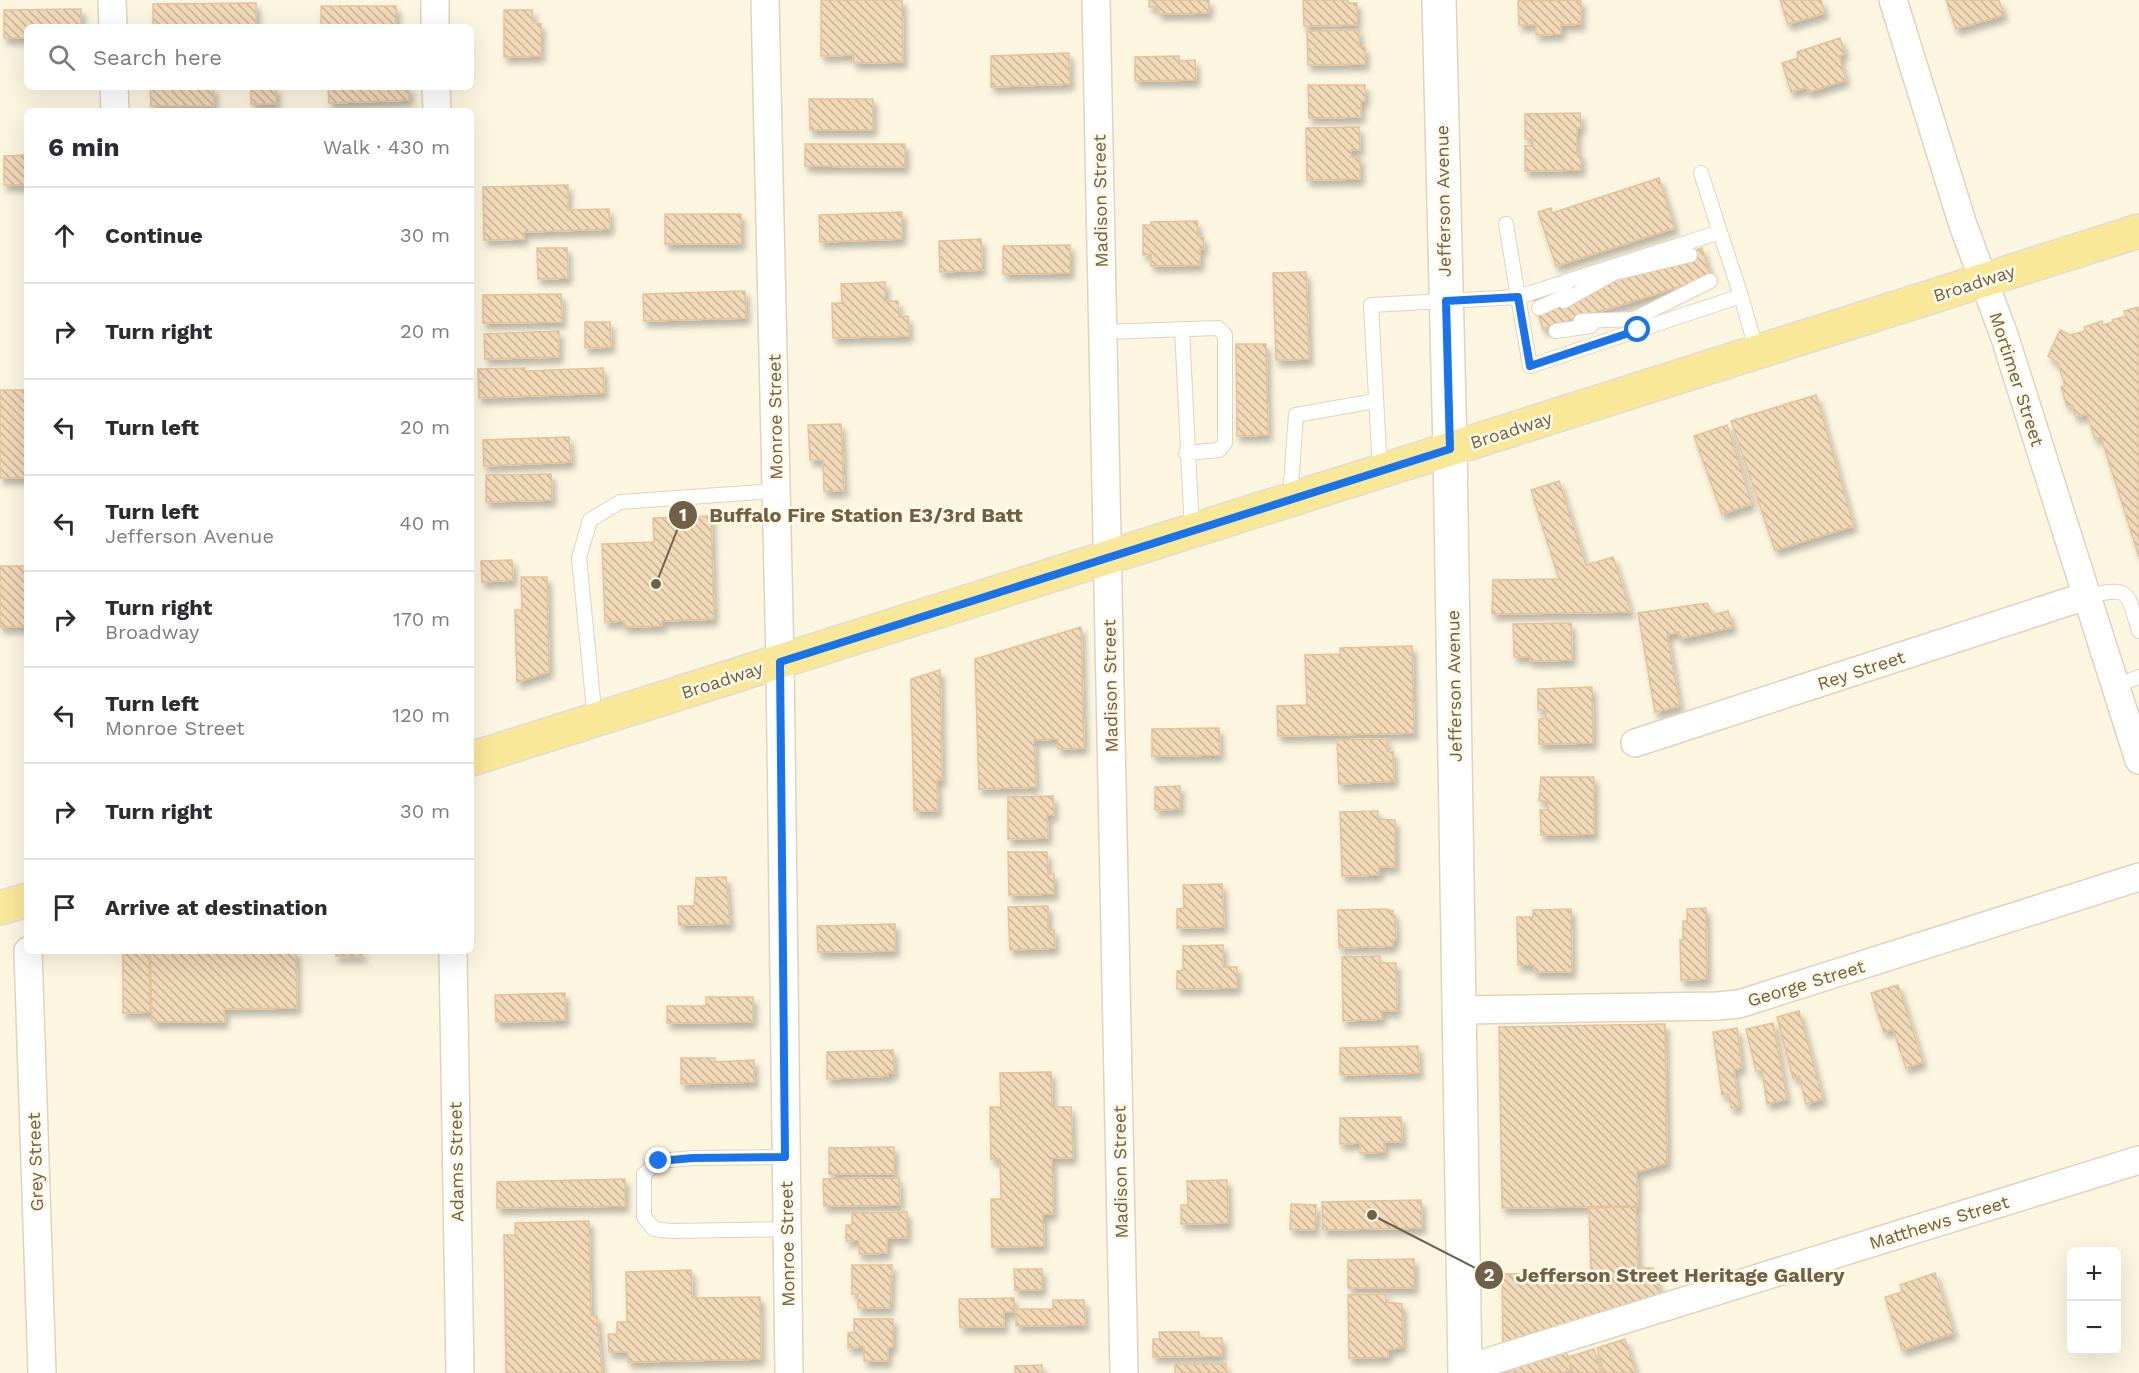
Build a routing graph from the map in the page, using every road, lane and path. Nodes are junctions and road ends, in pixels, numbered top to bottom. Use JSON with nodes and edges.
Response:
{"nodes":[{"id":1,"x":112,"y":0,"type":"edge"},
{"id":2,"x":435,"y":0,"type":"edge"},
{"id":3,"x":765,"y":0,"type":"edge"},
{"id":4,"x":1096,"y":0,"type":"edge"},
{"id":5,"x":1438,"y":0,"type":"edge"},
{"id":6,"x":1893,"y":0,"type":"edge"},
{"id":7,"x":113,"y":24,"type":"edge"},
{"id":8,"x":435,"y":24,"type":"edge"},
{"id":9,"x":114,"y":90,"type":"edge"},
{"id":10,"x":436,"y":90,"type":"edge"},
{"id":11,"x":115,"y":108,"type":"edge"},
{"id":12,"x":437,"y":108,"type":"edge"},
{"id":13,"x":1701,"y":173,"type":"dead end"},
{"id":14,"x":1506,"y":224,"type":"dead end"},
{"id":15,"x":2139,"y":231,"type":"edge"},
{"id":16,"x":1720,"y":232,"type":"junction"},
{"id":17,"x":1690,"y":255,"type":"dead end"},
{"id":18,"x":1664,"y":266,"type":"dead end"},
{"id":19,"x":1613,"y":270,"type":"junction"},
{"id":20,"x":1627,"y":280,"type":"dead end"},
{"id":21,"x":1710,"y":280,"type":"dead end"},
{"id":22,"x":1984,"y":280,"type":"junction"},
{"id":23,"x":1682,"y":288,"type":"dead end"},
{"id":24,"x":1592,"y":291,"type":"dead end"},
{"id":25,"x":1741,"y":296,"type":"junction"},
{"id":26,"x":1518,"y":297,"type":"junction"},
{"id":27,"x":1446,"y":301,"type":"junction"},
{"id":28,"x":1564,"y":301,"type":"dead end"},
{"id":29,"x":1647,"y":301,"type":"dead end"},
{"id":30,"x":1539,"y":308,"type":"dead end"},
{"id":31,"x":1612,"y":312,"type":"dead end"},
{"id":32,"x":1581,"y":321,"type":"dead end"},
{"id":33,"x":1636,"y":324,"type":"junction"},
{"id":34,"x":1182,"y":329,"type":"junction"},
{"id":35,"x":1556,"y":331,"type":"dead end"},
{"id":36,"x":1103,"y":332,"type":"junction"},
{"id":37,"x":1757,"y":352,"type":"junction"},
{"id":38,"x":1375,"y":401,"type":"junction"},
{"id":39,"x":1450,"y":449,"type":"junction"},
{"id":40,"x":1186,"y":453,"type":"junction"},
{"id":41,"x":1380,"y":472,"type":"junction"},
{"id":42,"x":776,"y":491,"type":"junction"},
{"id":43,"x":1290,"y":500,"type":"junction"},
{"id":44,"x":1192,"y":531,"type":"junction"},
{"id":45,"x":1108,"y":558,"type":"junction"},
{"id":46,"x":2086,"y":596,"type":"junction"},
{"id":47,"x":2139,"y":631,"type":"edge"},
{"id":48,"x":780,"y":662,"type":"junction"},
{"id":49,"x":2127,"y":682,"type":"edge"},
{"id":50,"x":595,"y":720,"type":"junction"},
{"id":51,"x":1635,"y":743,"type":"dead end"},
{"id":52,"x":474,"y":758,"type":"edge"},
{"id":53,"x":2139,"y":760,"type":"edge"},
{"id":54,"x":2139,"y":877,"type":"edge"},
{"id":55,"x":24,"y":902,"type":"edge"},
{"id":56,"x":0,"y":908,"type":"edge"},
{"id":57,"x":28,"y":954,"type":"edge"},
{"id":58,"x":453,"y":954,"type":"edge"},
{"id":59,"x":1459,"y":1010,"type":"junction"},
{"id":60,"x":785,"y":1157,"type":"junction"},
{"id":61,"x":2139,"y":1160,"type":"edge"},
{"id":62,"x":786,"y":1229,"type":"junction"},
{"id":63,"x":1465,"y":1371,"type":"edge"},
{"id":64,"x":42,"y":1373,"type":"edge"},
{"id":65,"x":460,"y":1373,"type":"edge"},
{"id":66,"x":789,"y":1373,"type":"edge"},
{"id":67,"x":1124,"y":1373,"type":"edge"}],
"edges":[{"from":1,"to":7,"type":"street"},
{"from":2,"to":8,"type":"street"},
{"from":3,"to":42,"type":"street","name":"Monroe Street"},
{"from":4,"to":36,"type":"street","name":"Madison Street"},
{"from":5,"to":27,"type":"street","name":"Jefferson Avenue"},
{"from":6,"to":22,"type":"street","name":"Mortimer Street"},
{"from":9,"to":11,"type":"street"},
{"from":10,"to":12,"type":"street"},
{"from":13,"to":16,"type":"lane"},
{"from":14,"to":26,"type":"lane"},
{"from":15,"to":22,"type":"main road","name":"Broadway"},
{"from":16,"to":19,"type":"lane"},
{"from":16,"to":25,"type":"lane"},
{"from":17,"to":19,"type":"lane"},
{"from":18,"to":19,"type":"lane"},
{"from":19,"to":20,"type":"lane"},
{"from":19,"to":24,"type":"lane"},
{"from":19,"to":26,"type":"lane"},
{"from":19,"to":28,"type":"lane"},
{"from":19,"to":30,"type":"lane"},
{"from":21,"to":33,"type":"lane"},
{"from":22,"to":37,"type":"main road","name":"Broadway"},
{"from":22,"to":46,"type":"street","name":"Mortimer Street"},
{"from":23,"to":33,"type":"lane"},
{"from":25,"to":33,"type":"lane"},
{"from":25,"to":37,"type":"lane"},
{"from":26,"to":27,"type":"lane"},
{"from":26,"to":33,"type":"lane"},
{"from":27,"to":38,"type":"lane"},
{"from":27,"to":39,"type":"street","name":"Jefferson Avenue"},
{"from":29,"to":33,"type":"lane"},
{"from":31,"to":33,"type":"lane"},
{"from":32,"to":33,"type":"lane"},
{"from":33,"to":35,"type":"lane"},
{"from":34,"to":36,"type":"lane"},
{"from":34,"to":40,"type":"lane"},
{"from":34,"to":40,"type":"lane"},
{"from":36,"to":45,"type":"street","name":"Madison Street"},
{"from":37,"to":39,"type":"main road","name":"Broadway"},
{"from":38,"to":41,"type":"lane"},
{"from":38,"to":43,"type":"lane"},
{"from":39,"to":41,"type":"main road","name":"Broadway"},
{"from":39,"to":59,"type":"street","name":"Jefferson Avenue"},
{"from":40,"to":44,"type":"lane"},
{"from":41,"to":43,"type":"main road","name":"Broadway"},
{"from":42,"to":48,"type":"street","name":"Monroe Street"},
{"from":42,"to":50,"type":"lane"},
{"from":43,"to":44,"type":"main road","name":"Broadway"},
{"from":44,"to":45,"type":"main road","name":"Broadway"},
{"from":45,"to":48,"type":"main road","name":"Broadway"},
{"from":45,"to":67,"type":"street","name":"Madison Street"},
{"from":46,"to":47,"type":"lane"},
{"from":46,"to":49,"type":"street","name":"Mortimer Street"},
{"from":46,"to":51,"type":"street","name":"Rey Street"},
{"from":48,"to":50,"type":"main road","name":"Broadway"},
{"from":48,"to":60,"type":"street","name":"Monroe Street"},
{"from":49,"to":53,"type":"street","name":"Mortimer Street"},
{"from":50,"to":52,"type":"main road","name":"Broadway"},
{"from":54,"to":59,"type":"street","name":"George Street"},
{"from":55,"to":56,"type":"main road"},
{"from":57,"to":64,"type":"street","name":"Grey Street"},
{"from":58,"to":65,"type":"street","name":"Adams Street"},
{"from":59,"to":63,"type":"street","name":"Jefferson Avenue"},
{"from":60,"to":62,"type":"street","name":"Monroe Street"},
{"from":60,"to":62,"type":"lane"},
{"from":61,"to":63,"type":"street","name":"Matthews Street"},
{"from":62,"to":66,"type":"street","name":"Monroe Street"}]}
